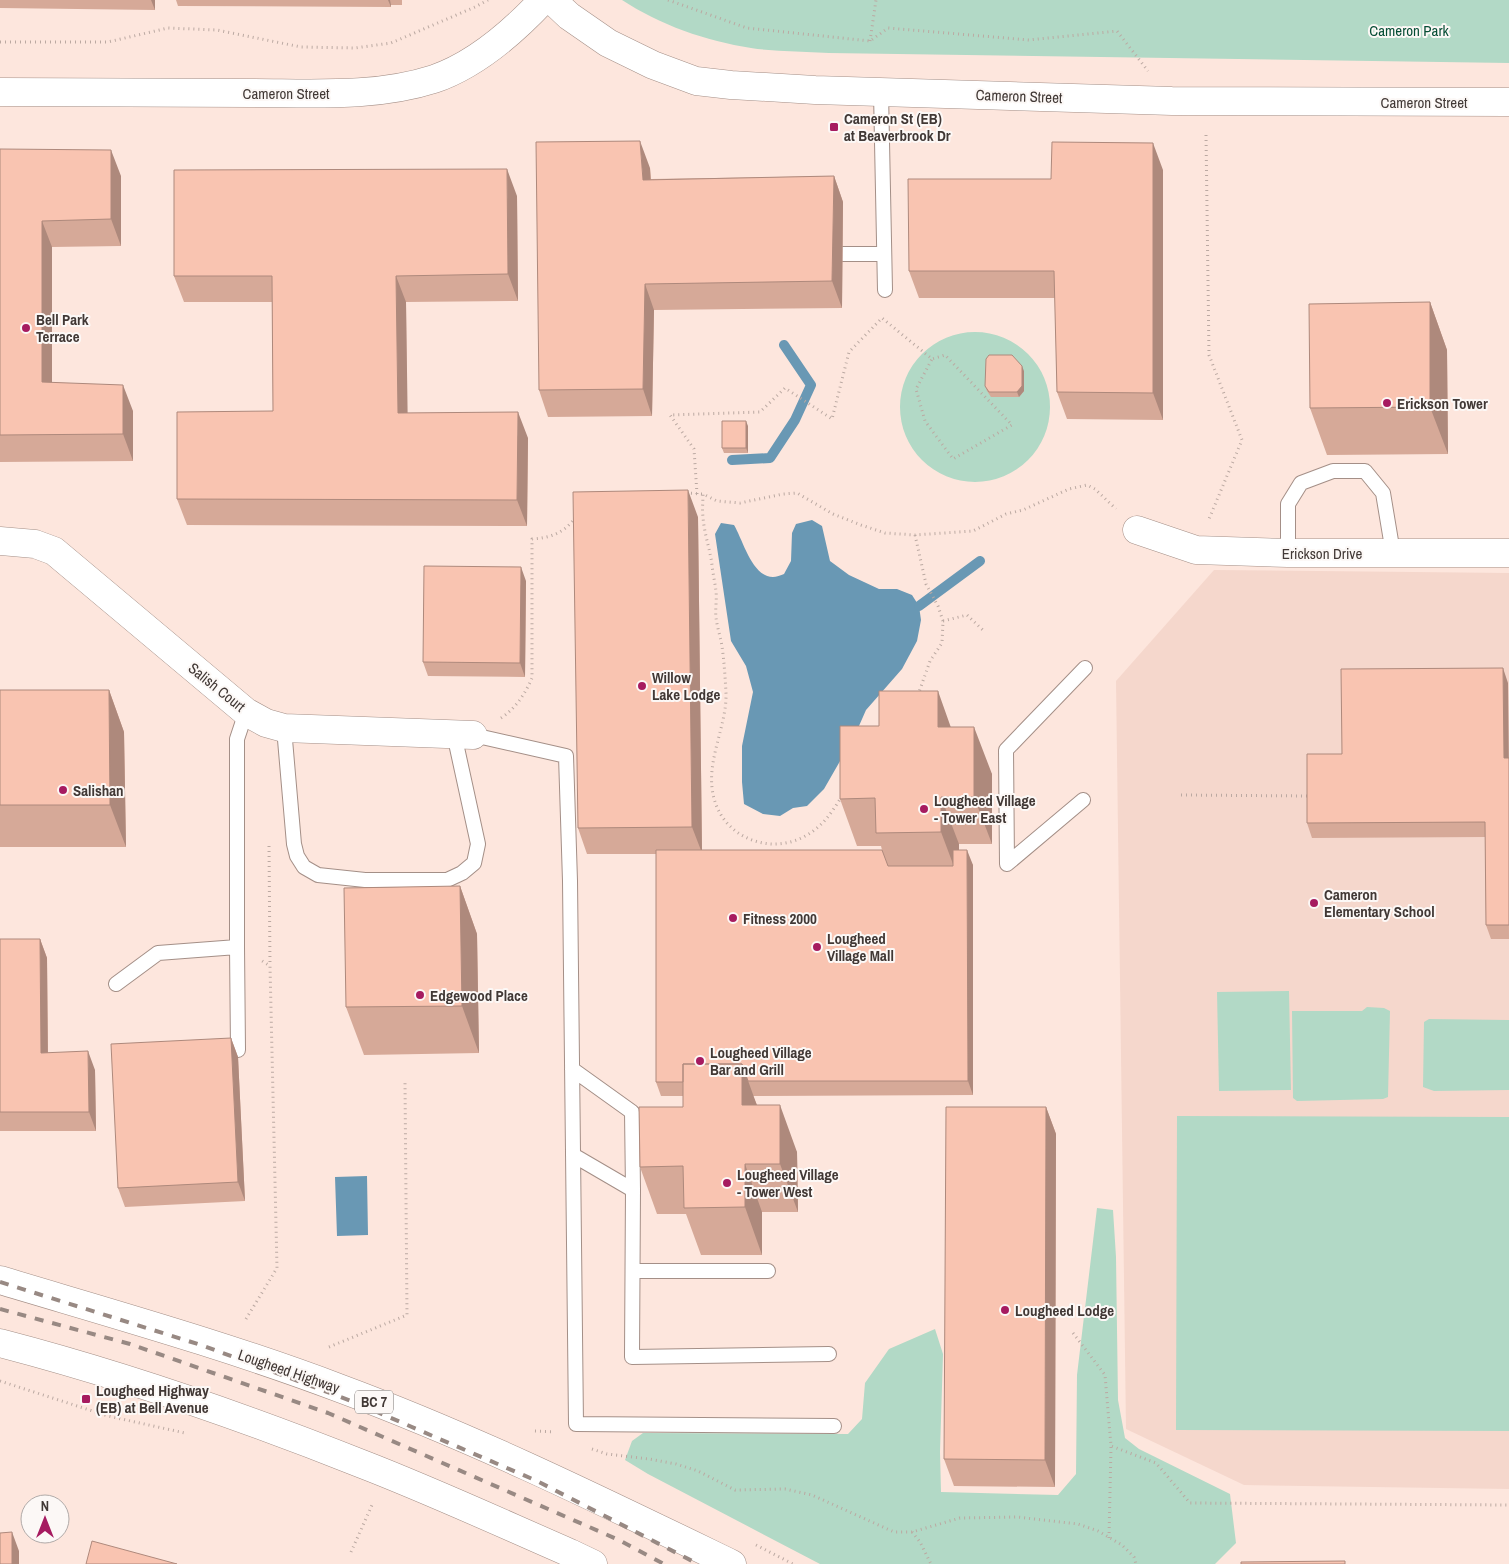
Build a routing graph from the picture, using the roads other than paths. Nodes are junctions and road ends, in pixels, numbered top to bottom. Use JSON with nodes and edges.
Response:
{"nodes":[{"id":1,"x":543,"y":0,"type":"edge"},
{"id":2,"x":552,"y":0,"type":"edge"},
{"id":3,"x":0,"y":92,"type":"edge"},
{"id":4,"x":881,"y":92,"type":"junction"},
{"id":5,"x":1509,"y":102,"type":"edge"},
{"id":6,"x":843,"y":254,"type":"dead end"},
{"id":7,"x":884,"y":254,"type":"junction"},
{"id":8,"x":885,"y":290,"type":"dead end"},
{"id":9,"x":1137,"y":530,"type":"road end"},
{"id":10,"x":0,"y":541,"type":"edge"},
{"id":11,"x":1288,"y":552,"type":"junction"},
{"id":12,"x":1393,"y":553,"type":"junction"},
{"id":13,"x":1509,"y":553,"type":"edge"},
{"id":14,"x":1085,"y":668,"type":"dead end"},
{"id":15,"x":246,"y":712,"type":"junction"},
{"id":16,"x":284,"y":728,"type":"junction"},
{"id":17,"x":464,"y":735,"type":"junction"},
{"id":18,"x":1083,"y":800,"type":"dead end"},
{"id":19,"x":237,"y":947,"type":"junction"},
{"id":20,"x":116,"y":984,"type":"dead end"},
{"id":21,"x":238,"y":1050,"type":"dead end"},
{"id":22,"x":572,"y":1069,"type":"junction"},
{"id":23,"x":573,"y":1155,"type":"junction"},
{"id":24,"x":633,"y":1190,"type":"junction"},
{"id":25,"x":768,"y":1270,"type":"dead end"},
{"id":26,"x":633,"y":1271,"type":"junction"},
{"id":27,"x":0,"y":1280,"type":"edge"},
{"id":28,"x":0,"y":1344,"type":"edge"},
{"id":29,"x":830,"y":1354,"type":"dead end"},
{"id":30,"x":834,"y":1426,"type":"dead end"},
{"id":31,"x":593,"y":1564,"type":"edge"},
{"id":32,"x":732,"y":1564,"type":"edge"}],
"edges":[{"from":1,"to":3,"type":"street","name":"Cameron Street"},
{"from":2,"to":4,"type":"street","name":"Cameron Street"},
{"from":4,"to":5,"type":"street","name":"Cameron Street"},
{"from":4,"to":7,"type":"lane"},
{"from":6,"to":7,"type":"lane"},
{"from":7,"to":8,"type":"lane"},
{"from":9,"to":11,"type":"street","name":"Erickson Drive"},
{"from":10,"to":15,"type":"street","name":"Salish Court"},
{"from":11,"to":12,"type":"street","name":"Erickson Drive"},
{"from":11,"to":12,"type":"lane"},
{"from":12,"to":13,"type":"street","name":"Erickson Drive"},
{"from":14,"to":18,"type":"lane"},
{"from":15,"to":16,"type":"street","name":"Salish Court"},
{"from":15,"to":19,"type":"lane"},
{"from":16,"to":17,"type":"street","name":"Salish Court"},
{"from":16,"to":17,"type":"lane"},
{"from":17,"to":22,"type":"lane"},
{"from":19,"to":20,"type":"lane"},
{"from":19,"to":21,"type":"lane"},
{"from":22,"to":23,"type":"lane"},
{"from":22,"to":24,"type":"lane"},
{"from":23,"to":24,"type":"lane"},
{"from":23,"to":30,"type":"lane"},
{"from":24,"to":26,"type":"lane"},
{"from":25,"to":26,"type":"lane"},
{"from":26,"to":29,"type":"lane"},
{"from":27,"to":32,"type":"street","name":"Lougheed Highway","number":"BC 7"},
{"from":28,"to":31,"type":"street"}]}
